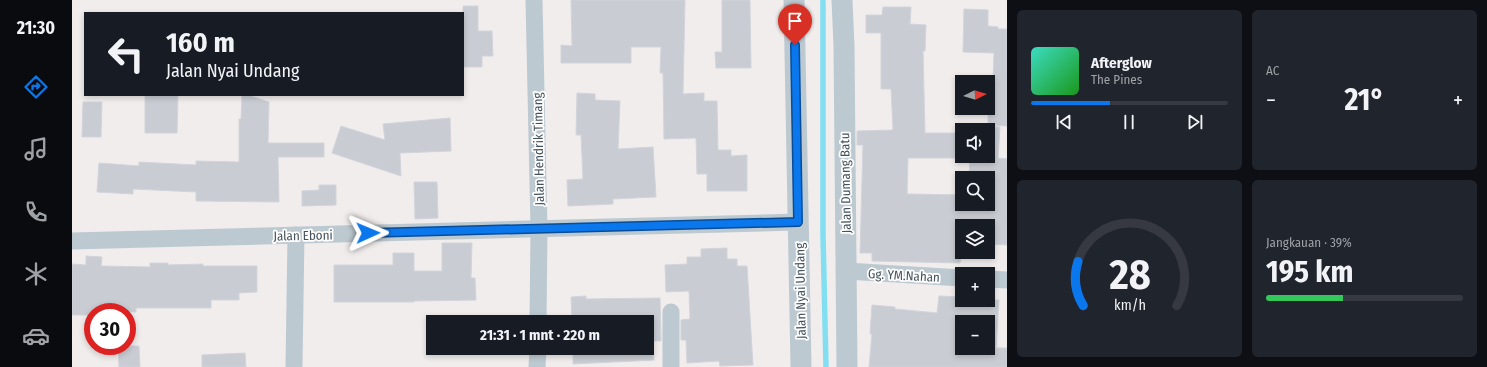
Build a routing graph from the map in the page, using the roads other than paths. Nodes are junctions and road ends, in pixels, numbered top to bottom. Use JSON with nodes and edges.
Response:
{"nodes":[{"id":1,"x":534,"y":0,"type":"edge"},
{"id":2,"x":794,"y":0,"type":"edge"},
{"id":3,"x":842,"y":0,"type":"edge"},
{"id":4,"x":798,"y":222,"type":"junction"},
{"id":5,"x":539,"y":229,"type":"junction"},
{"id":6,"x":296,"y":235,"type":"junction"},
{"id":7,"x":72,"y":241,"type":"edge"},
{"id":8,"x":846,"y":271,"type":"junction"},
{"id":9,"x":955,"y":278,"type":"edge"},
{"id":10,"x":995,"y":279,"type":"edge"},
{"id":11,"x":1007,"y":280,"type":"edge"},
{"id":12,"x":671,"y":312,"type":"dead end"},
{"id":13,"x":538,"y":315,"type":"edge"},
{"id":14,"x":538,"y":355,"type":"edge"},
{"id":15,"x":294,"y":367,"type":"edge"},
{"id":16,"x":538,"y":367,"type":"edge"},
{"id":17,"x":671,"y":367,"type":"edge"},
{"id":18,"x":801,"y":367,"type":"edge"},
{"id":19,"x":848,"y":367,"type":"edge"}],
"edges":[{"from":1,"to":5,"type":"street","name":"Jalan Hendrik Timang"},
{"from":2,"to":4,"type":"street","name":"Jalan Nyai Undang"},
{"from":3,"to":8,"type":"street","name":"Jalan Dumang Batu"},
{"from":4,"to":5,"type":"street","name":"Jalan Eboni"},
{"from":4,"to":18,"type":"street","name":"Jalan Nyai Undang"},
{"from":5,"to":6,"type":"street","name":"Jalan Eboni"},
{"from":5,"to":13,"type":"street","name":"Jalan Hendrik Timang"},
{"from":6,"to":7,"type":"street","name":"Jalan Eboni"},
{"from":6,"to":15,"type":"street"},
{"from":8,"to":9,"type":"street","name":"Gg. YM.Nahan"},
{"from":8,"to":19,"type":"street","name":"Jalan Dumang Batu"},
{"from":10,"to":11,"type":"street"},
{"from":12,"to":17,"type":"street"},
{"from":14,"to":16,"type":"street"}]}
